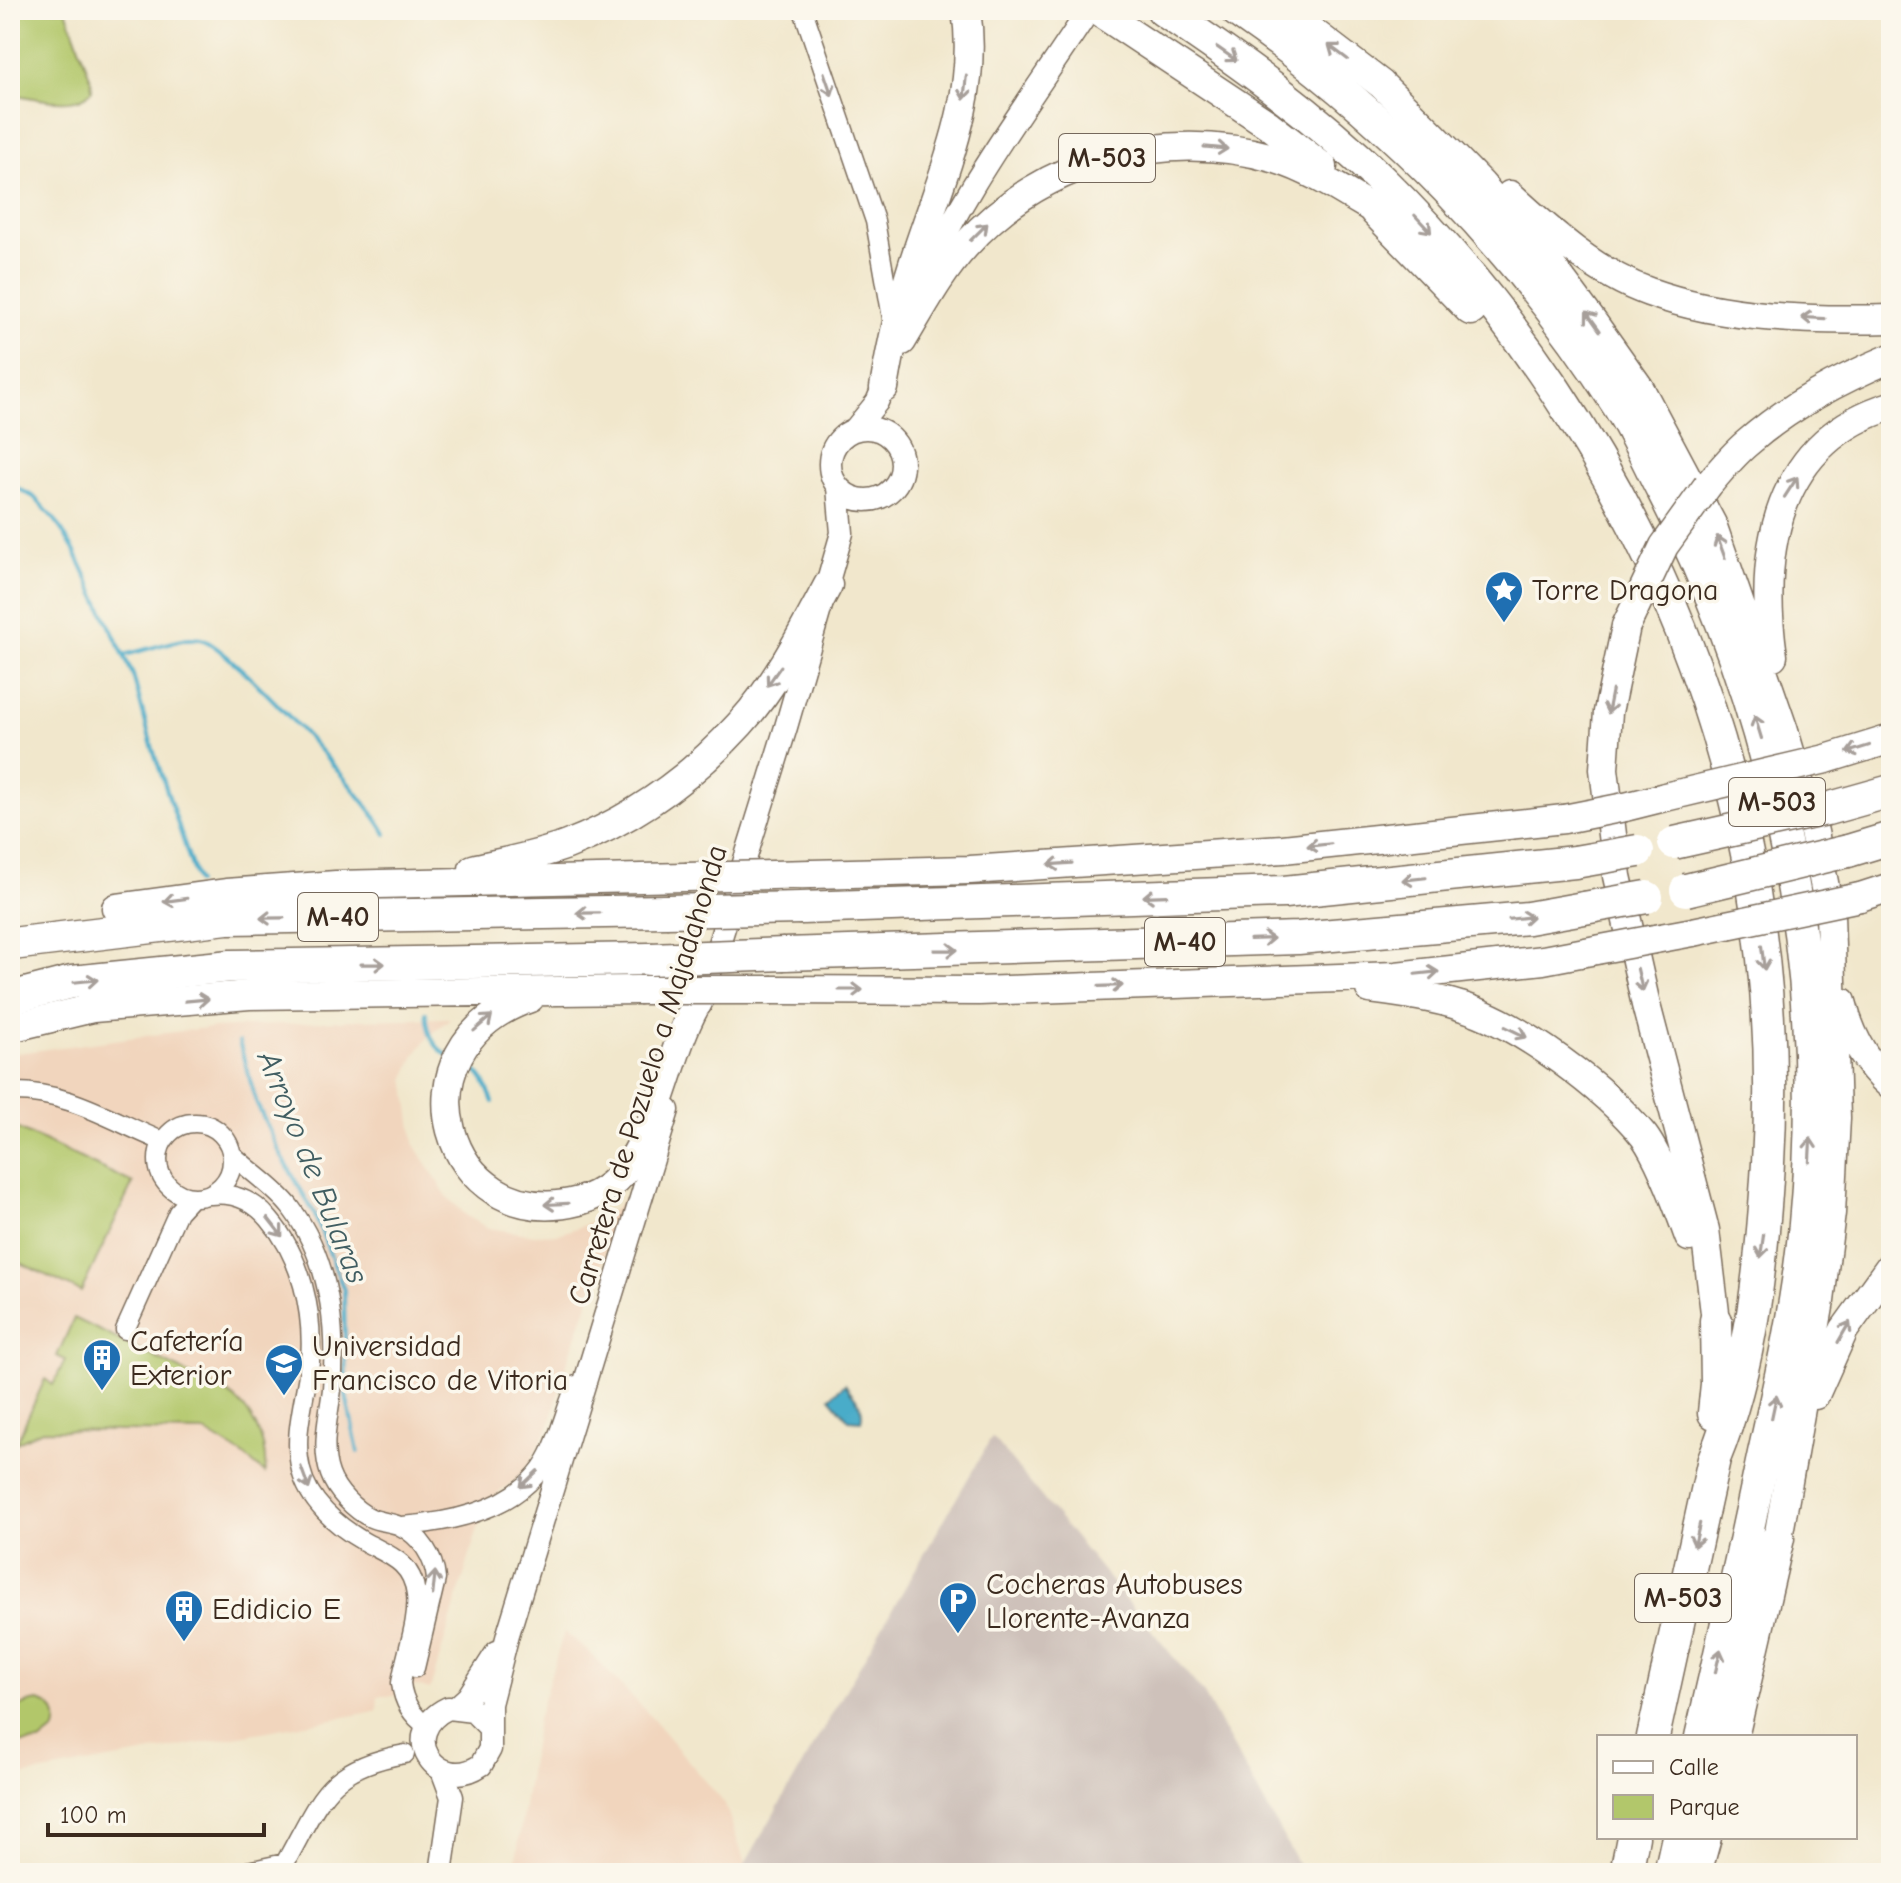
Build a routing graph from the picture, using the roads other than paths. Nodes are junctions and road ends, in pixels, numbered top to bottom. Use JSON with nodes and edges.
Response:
{"nodes":[{"id":1,"x":803,"y":10,"type":"edge"},
{"id":2,"x":966,"y":10,"type":"edge"},
{"id":3,"x":1163,"y":10,"type":"edge"},
{"id":4,"x":1236,"y":10,"type":"edge"},
{"id":5,"x":1284,"y":10,"type":"edge"},
{"id":6,"x":1089,"y":13,"type":"edge"},
{"id":7,"x":1381,"y":84,"type":"junction"},
{"id":8,"x":1376,"y":211,"type":"junction"},
{"id":9,"x":1891,"y":319,"type":"edge"},
{"id":10,"x":898,"y":343,"type":"junction"},
{"id":11,"x":1891,"y":358,"type":"edge"},
{"id":12,"x":884,"y":388,"type":"joint"},
{"id":13,"x":1891,"y":406,"type":"edge"},
{"id":14,"x":856,"y":428,"type":"junction"},
{"id":15,"x":894,"y":441,"type":"junction"},
{"id":16,"x":838,"y":487,"type":"junction"},
{"id":17,"x":871,"y":501,"type":"junction"},
{"id":18,"x":842,"y":533,"type":"junction"},
{"id":19,"x":828,"y":585,"type":"junction"},
{"id":20,"x":1675,"y":612,"type":"junction"},
{"id":21,"x":1783,"y":728,"type":"junction"},
{"id":22,"x":1891,"y":739,"type":"edge"},
{"id":23,"x":1891,"y":791,"type":"edge"},
{"id":24,"x":1891,"y":838,"type":"edge"},
{"id":25,"x":418,"y":881,"type":"junction"},
{"id":26,"x":1891,"y":890,"type":"edge"},
{"id":27,"x":116,"y":908,"type":"joint"},
{"id":28,"x":11,"y":945,"type":"edge"},
{"id":29,"x":1833,"y":967,"type":"junction"},
{"id":30,"x":1306,"y":979,"type":"junction"},
{"id":31,"x":548,"y":991,"type":"junction"},
{"id":32,"x":703,"y":994,"type":"junction"},
{"id":33,"x":10,"y":998,"type":"edge"},
{"id":34,"x":10,"y":1028,"type":"edge"},
{"id":35,"x":1891,"y":1086,"type":"edge"},
{"id":36,"x":10,"y":1092,"type":"edge"},
{"id":37,"x":162,"y":1141,"type":"junction"},
{"id":38,"x":232,"y":1154,"type":"junction"},
{"id":39,"x":171,"y":1190,"type":"junction"},
{"id":40,"x":201,"y":1197,"type":"junction"},
{"id":41,"x":1891,"y":1265,"type":"edge"},
{"id":42,"x":1716,"y":1321,"type":"junction"},
{"id":43,"x":591,"y":1362,"type":"junction"},
{"id":44,"x":1714,"y":1459,"type":"junction"},
{"id":45,"x":402,"y":1526,"type":"junction"},
{"id":46,"x":1778,"y":1538,"type":"junction"},
{"id":47,"x":508,"y":1634,"type":"junction"},
{"id":48,"x":412,"y":1687,"type":"dead end"},
{"id":49,"x":457,"y":1707,"type":"junction"},
{"id":50,"x":489,"y":1727,"type":"junction"},
{"id":51,"x":1653,"y":1735,"type":"edge"},
{"id":52,"x":1701,"y":1735,"type":"edge"},
{"id":53,"x":1732,"y":1735,"type":"edge"},
{"id":54,"x":425,"y":1749,"type":"junction"},
{"id":55,"x":475,"y":1769,"type":"junction"},
{"id":56,"x":450,"y":1814,"type":"junction"},
{"id":57,"x":1633,"y":1839,"type":"edge"},
{"id":58,"x":1678,"y":1839,"type":"edge"},
{"id":59,"x":1704,"y":1839,"type":"edge"},
{"id":60,"x":239,"y":1873,"type":"edge"},
{"id":61,"x":441,"y":1873,"type":"edge"},
{"id":62,"x":1626,"y":1873,"type":"edge"},
{"id":63,"x":1670,"y":1873,"type":"edge"},
{"id":64,"x":1695,"y":1873,"type":"edge"}],
"edges":[{"from":1,"to":10,"type":"street","one_way":true},
{"from":2,"to":10,"type":"highway","one_way":true},
{"from":3,"to":20,"type":"highway","number":"M-503","one_way":true},
{"from":52,"to":4,"type":"highway","number":"M-503","one_way":true},
{"from":7,"to":5,"type":"highway","number":"M-503","one_way":true},
{"from":6,"to":8,"type":"highway","number":"M-503"},
{"from":6,"to":10,"type":"street"},
{"from":9,"to":7,"type":"highway","number":"M-503","one_way":true},
{"from":21,"to":7,"type":"highway","number":"M-503","one_way":true},
{"from":10,"to":8,"type":"highway","number":"M-503","one_way":true},
{"from":8,"to":20,"type":"highway","number":"M-503"},
{"from":10,"to":12,"type":"highway"},
{"from":10,"to":15,"type":"street"},
{"from":11,"to":42,"type":"highway","number":"M-503","one_way":true,"bridge":true},
{"from":12,"to":14,"type":"street"},
{"from":21,"to":13,"type":"highway","one_way":true},
{"from":14,"to":15,"type":"street"},
{"from":14,"to":16,"type":"street"},
{"from":15,"to":17,"type":"street"},
{"from":16,"to":17,"type":"street"},
{"from":16,"to":18,"type":"street","name":"Carretera de Pozuelo a Majadahonda"},
{"from":17,"to":18,"type":"street","name":"Carretera de Pozuelo a Majadahonda"},
{"from":18,"to":19,"type":"street","name":"Carretera de Pozuelo a Majadahonda"},
{"from":19,"to":25,"type":"highway","one_way":true},
{"from":19,"to":32,"type":"street","name":"Carretera de Pozuelo a Majadahonda"},
{"from":20,"to":44,"type":"highway","number":"M-503","one_way":true},
{"from":21,"to":29,"type":"highway","number":"M-503"},
{"from":22,"to":25,"type":"highway","one_way":true,"bridge":true},
{"from":23,"to":28,"type":"highway","number":"M-40","one_way":true,"bridge":true},
{"from":33,"to":24,"type":"highway","number":"M-40","one_way":true,"bridge":true},
{"from":25,"to":27,"type":"highway","one_way":true},
{"from":30,"to":26,"type":"highway","one_way":true,"bridge":true},
{"from":27,"to":28,"type":"highway"},
{"from":29,"to":35,"type":"highway"},
{"from":29,"to":46,"type":"highway","number":"M-503"},
{"from":31,"to":30,"type":"highway","one_way":true,"bridge":true},
{"from":30,"to":42,"type":"highway","one_way":true},
{"from":32,"to":31,"type":"highway","one_way":true},
{"from":34,"to":31,"type":"highway","one_way":true},
{"from":32,"to":43,"type":"street","name":"Carretera de Pozuelo a Majadahonda"},
{"from":36,"to":37,"type":"street"},
{"from":37,"to":38,"type":"street"},
{"from":37,"to":39,"type":"street"},
{"from":38,"to":40,"type":"street"},
{"from":38,"to":45,"type":"street"},
{"from":39,"to":40,"type":"street"},
{"from":39,"to":40,"type":"street"},
{"from":40,"to":54,"type":"street","one_way":true},
{"from":46,"to":41,"type":"highway","one_way":true},
{"from":42,"to":44,"type":"highway","number":"M-503"},
{"from":43,"to":45,"type":"street","one_way":true},
{"from":43,"to":47,"type":"street","name":"Carretera de Pozuelo a Majadahonda"},
{"from":44,"to":51,"type":"highway","number":"M-503","one_way":true},
{"from":48,"to":45,"type":"street","one_way":true},
{"from":46,"to":53,"type":"highway"},
{"from":47,"to":49,"type":"street","name":"Carretera de Pozuelo a Majadahonda"},
{"from":47,"to":50,"type":"street","name":"Carretera de Pozuelo a Majadahonda"},
{"from":49,"to":50,"type":"street"},
{"from":49,"to":54,"type":"street"},
{"from":50,"to":55,"type":"street"},
{"from":54,"to":55,"type":"street"},
{"from":54,"to":56,"type":"street"},
{"from":54,"to":60,"type":"street"},
{"from":55,"to":56,"type":"street"},
{"from":56,"to":61,"type":"street"},
{"from":57,"to":62,"type":"highway"},
{"from":58,"to":63,"type":"highway"},
{"from":59,"to":64,"type":"highway"}]}
